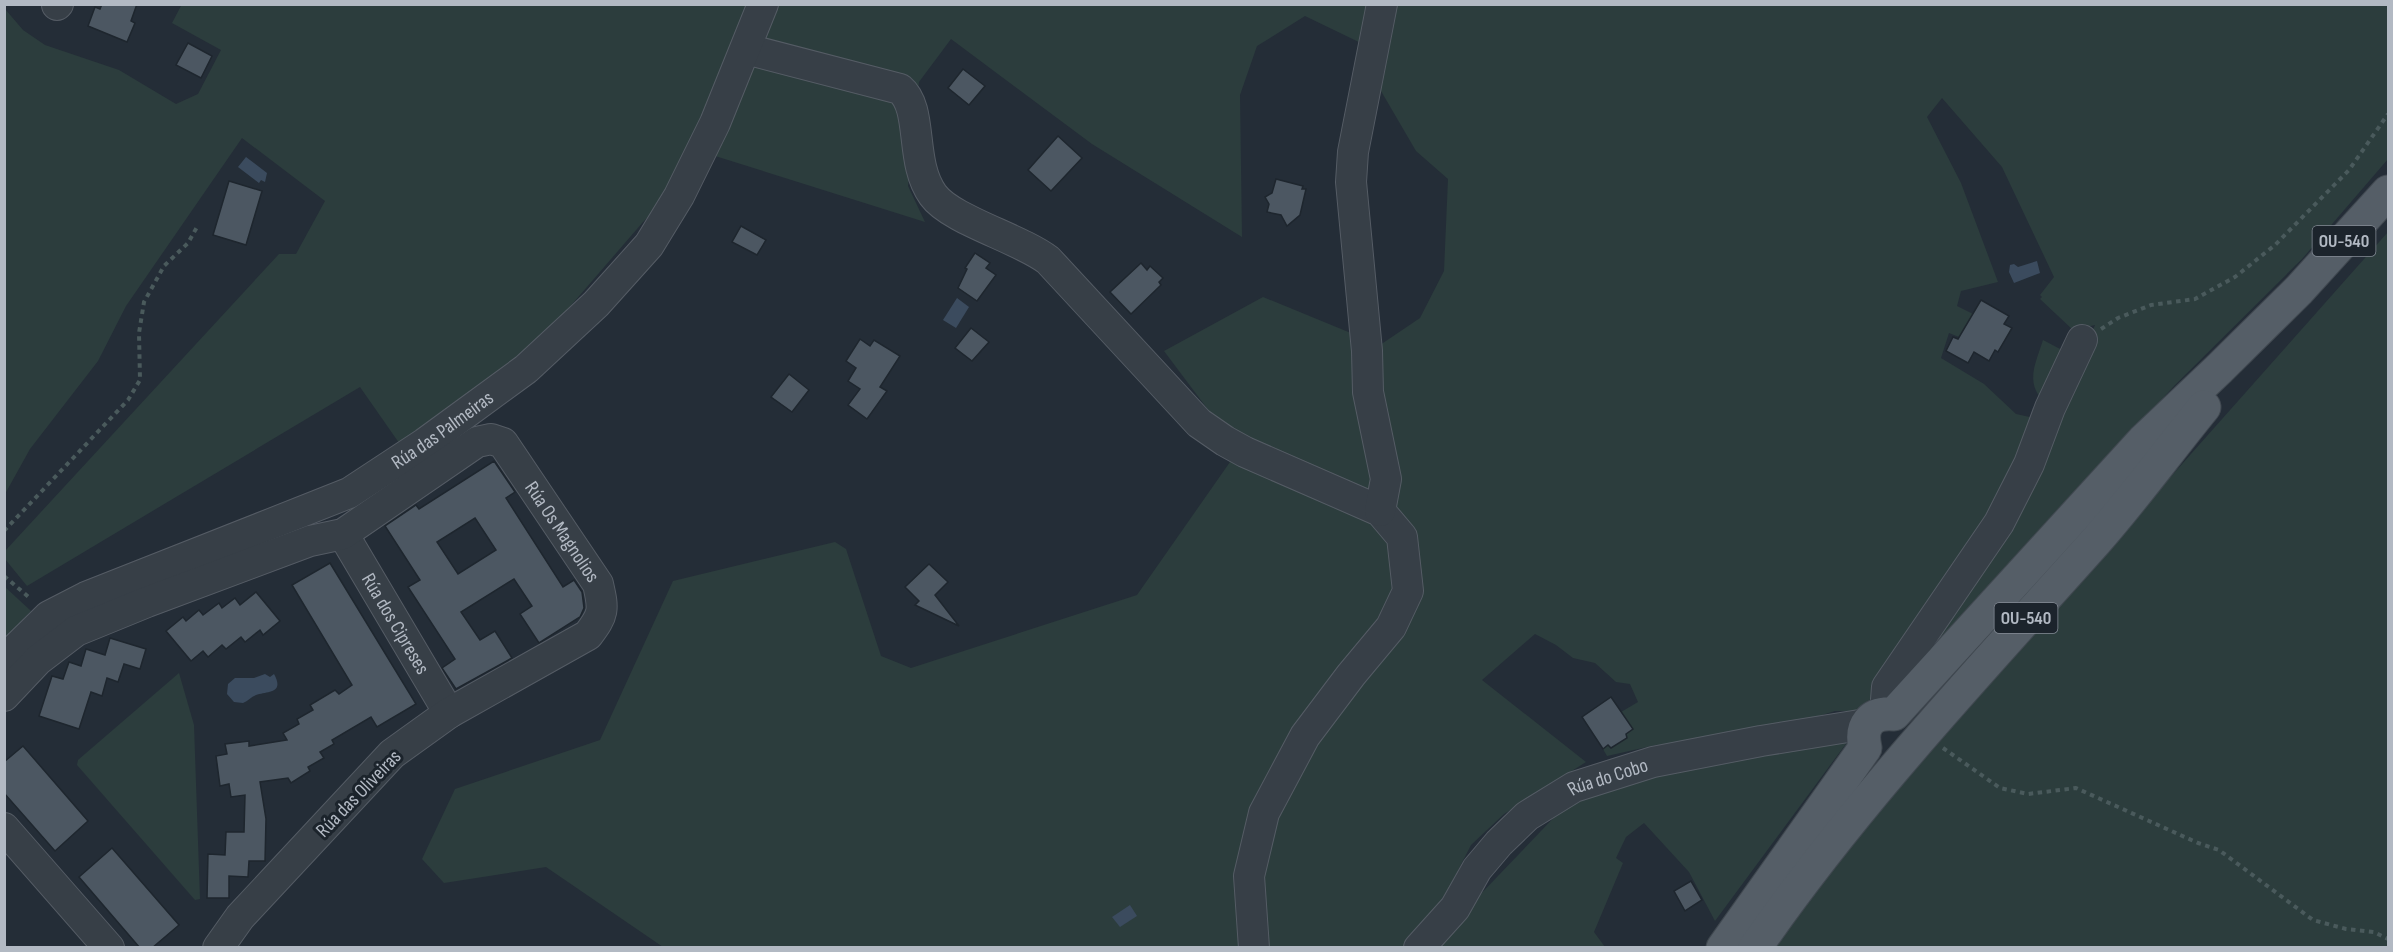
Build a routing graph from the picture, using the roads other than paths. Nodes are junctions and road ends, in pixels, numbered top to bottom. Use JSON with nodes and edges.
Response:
{"nodes":[{"id":1,"x":763,"y":4,"type":"edge"},
{"id":2,"x":1382,"y":4,"type":"edge"},
{"id":3,"x":746,"y":49,"type":"junction"},
{"id":4,"x":2388,"y":192,"type":"edge"},
{"id":5,"x":2299,"y":290,"type":"junction"},
{"id":6,"x":2082,"y":340,"type":"road end"},
{"id":7,"x":491,"y":439,"type":"joint"},
{"id":8,"x":1380,"y":511,"type":"junction"},
{"id":9,"x":343,"y":534,"type":"junction"},
{"id":10,"x":588,"y":635,"type":"joint"},
{"id":11,"x":4,"y":660,"type":"edge"},
{"id":12,"x":4,"y":696,"type":"edge"},
{"id":13,"x":449,"y":713,"type":"junction"},
{"id":14,"x":1897,"y":725,"type":"junction"},
{"id":15,"x":4,"y":828,"type":"edge"},
{"id":16,"x":110,"y":948,"type":"edge"},
{"id":17,"x":218,"y":948,"type":"edge"},
{"id":18,"x":1254,"y":948,"type":"edge"},
{"id":19,"x":1419,"y":948,"type":"edge"},
{"id":20,"x":1723,"y":948,"type":"edge"},
{"id":21,"x":1755,"y":948,"type":"edge"}],
"edges":[{"from":1,"to":3,"type":"street","name":"Rúa das Palmeiras"},
{"from":2,"to":8,"type":"street"},
{"from":3,"to":8,"type":"street"},
{"from":3,"to":11,"type":"street","name":"Rúa das Palmeiras"},
{"from":4,"to":5,"type":"main road","number":"OU-540"},
{"from":5,"to":14,"type":"main road","number":"OU-540"},
{"from":5,"to":14,"type":"main road","number":"OU-540"},
{"from":6,"to":14,"type":"street"},
{"from":7,"to":9,"type":"street","name":"Rúa das Palmeiras"},
{"from":7,"to":10,"type":"street","name":"Rúa Os Magnolios"},
{"from":8,"to":18,"type":"street"},
{"from":9,"to":12,"type":"street","name":"Rúa das Palmeiras"},
{"from":9,"to":13,"type":"street","name":"Rúa dos Cipreses"},
{"from":10,"to":13,"type":"street","name":"Rúa das Oliveiras"},
{"from":13,"to":17,"type":"street","name":"Rúa das Oliveiras"},
{"from":14,"to":19,"type":"street","name":"Rúa do Cobo"},
{"from":14,"to":20,"type":"main road","number":"OU-540"},
{"from":14,"to":21,"type":"main road"},
{"from":15,"to":16,"type":"street"}]}
